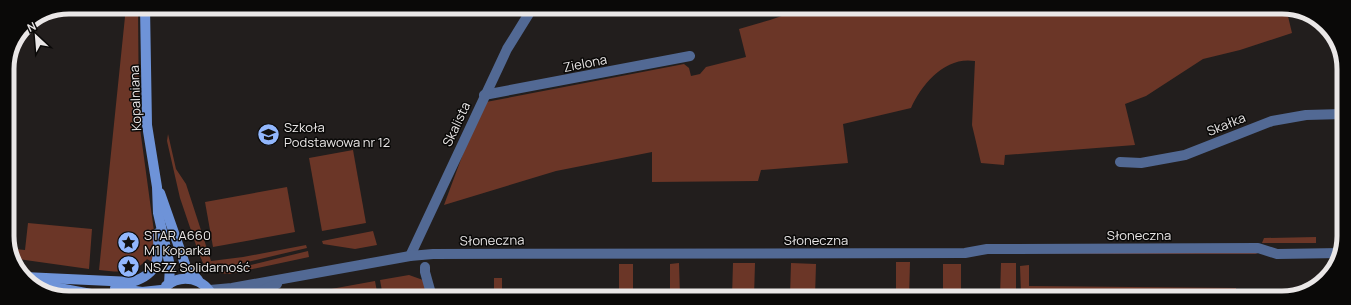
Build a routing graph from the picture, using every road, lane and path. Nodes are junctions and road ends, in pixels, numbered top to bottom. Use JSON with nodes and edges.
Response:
{"nodes":[{"id":1,"x":145,"y":14,"type":"edge"},
{"id":2,"x":529,"y":14,"type":"edge"},
{"id":3,"x":690,"y":56,"type":"dead end"},
{"id":4,"x":484,"y":95,"type":"junction"},
{"id":5,"x":1337,"y":114,"type":"edge"},
{"id":6,"x":1120,"y":162,"type":"dead end"},
{"id":7,"x":157,"y":187,"type":"junction"},
{"id":8,"x":158,"y":213,"type":"junction"},
{"id":9,"x":1334,"y":253,"type":"edge"},
{"id":10,"x":410,"y":256,"type":"junction"},
{"id":11,"x":425,"y":267,"type":"dead end"},
{"id":12,"x":293,"y":277,"type":"junction"},
{"id":13,"x":33,"y":278,"type":"edge"},
{"id":14,"x":72,"y":280,"type":"junction"},
{"id":15,"x":198,"y":280,"type":"junction"},
{"id":16,"x":45,"y":285,"type":"edge"},
{"id":17,"x":63,"y":288,"type":"junction"},
{"id":18,"x":163,"y":290,"type":"edge"},
{"id":19,"x":71,"y":291,"type":"edge"},
{"id":20,"x":78,"y":291,"type":"edge"},
{"id":21,"x":136,"y":291,"type":"edge"},
{"id":22,"x":152,"y":291,"type":"edge"},
{"id":23,"x":209,"y":291,"type":"edge"},
{"id":24,"x":220,"y":291,"type":"edge"},
{"id":25,"x":262,"y":291,"type":"edge"},
{"id":26,"x":430,"y":291,"type":"edge"}],
"edges":[{"from":1,"to":7,"type":"street","name":"Kopalniana"},
{"from":2,"to":4,"type":"street","name":"Skalista"},
{"from":3,"to":4,"type":"street","name":"Zielona"},
{"from":4,"to":10,"type":"street","name":"Skalista"},
{"from":5,"to":6,"type":"street","name":"Skałka"},
{"from":7,"to":8,"type":"street","name":"Kopalniana"},
{"from":7,"to":15,"type":"street","name":"Kopalniana"},
{"from":8,"to":14,"type":"street"},
{"from":8,"to":18,"type":"street","name":"Kopalniana"},
{"from":9,"to":10,"type":"street","name":"Słoneczna"},
{"from":10,"to":12,"type":"street","name":"Słoneczna"},
{"from":11,"to":26,"type":"street"},
{"from":12,"to":24,"type":"street","name":"Słoneczna"},
{"from":12,"to":25,"type":"street","name":"Słoneczna"},
{"from":13,"to":14,"type":"street"},
{"from":14,"to":21,"type":"street"},
{"from":15,"to":18,"type":"street"},
{"from":15,"to":23,"type":"street","name":"Kopalniana"},
{"from":16,"to":17,"type":"street"},
{"from":17,"to":19,"type":"street"},
{"from":17,"to":20,"type":"street"},
{"from":18,"to":22,"type":"street"}]}
